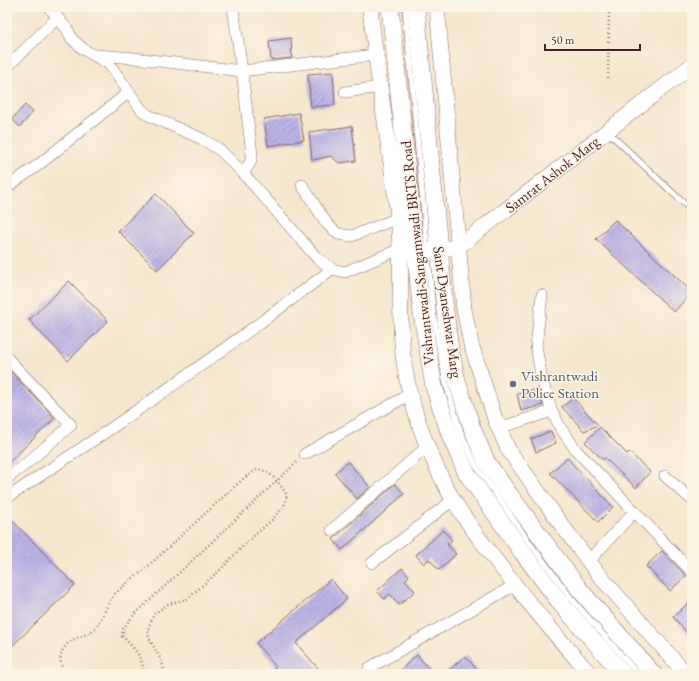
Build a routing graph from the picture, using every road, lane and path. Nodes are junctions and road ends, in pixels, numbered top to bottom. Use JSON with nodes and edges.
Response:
{"nodes":[{"id":1,"x":49,"y":7,"type":"edge"},
{"id":2,"x":233,"y":7,"type":"edge"},
{"id":3,"x":370,"y":7,"type":"edge"},
{"id":4,"x":390,"y":7,"type":"edge"},
{"id":5,"x":405,"y":7,"type":"edge"},
{"id":6,"x":416,"y":7,"type":"edge"},
{"id":7,"x":437,"y":7,"type":"edge"},
{"id":8,"x":609,"y":7,"type":"edge"},
{"id":9,"x":57,"y":18,"type":"junction"},
{"id":10,"x":96,"y":55,"type":"junction"},
{"id":11,"x":375,"y":56,"type":"junction"},
{"id":12,"x":692,"y":65,"type":"edge"},
{"id":13,"x":7,"y":67,"type":"edge"},
{"id":14,"x":242,"y":71,"type":"junction"},
{"id":15,"x":608,"y":78,"type":"dead end"},
{"id":16,"x":380,"y":88,"type":"junction"},
{"id":17,"x":129,"y":92,"type":"junction"},
{"id":18,"x":345,"y":92,"type":"dead end"},
{"id":19,"x":607,"y":131,"type":"junction"},
{"id":20,"x":243,"y":172,"type":"junction"},
{"id":21,"x":302,"y":185,"type":"dead end"},
{"id":22,"x":7,"y":187,"type":"edge"},
{"id":23,"x":692,"y":211,"type":"edge"},
{"id":24,"x":398,"y":218,"type":"junction"},
{"id":25,"x":458,"y":247,"type":"junction"},
{"id":26,"x":420,"y":250,"type":"junction"},
{"id":27,"x":332,"y":269,"type":"junction"},
{"id":28,"x":542,"y":295,"type":"dead end"},
{"id":29,"x":7,"y":358,"type":"edge"},
{"id":30,"x":410,"y":394,"type":"junction"},
{"id":31,"x":552,"y":411,"type":"junction"},
{"id":32,"x":499,"y":428,"type":"junction"},
{"id":33,"x":428,"y":446,"type":"junction"},
{"id":34,"x":305,"y":454,"type":"joint"},
{"id":35,"x":27,"y":462,"type":"junction"},
{"id":36,"x":38,"y":476,"type":"junction"},
{"id":37,"x":666,"y":476,"type":"dead end"},
{"id":38,"x":7,"y":478,"type":"edge"},
{"id":39,"x":278,"y":480,"type":"junction"},
{"id":40,"x":7,"y":498,"type":"edge"},
{"id":41,"x":454,"y":499,"type":"junction"},
{"id":42,"x":692,"y":500,"type":"edge"},
{"id":43,"x":634,"y":512,"type":"junction"},
{"id":44,"x":332,"y":530,"type":"dead end"},
{"id":45,"x":589,"y":561,"type":"junction"},
{"id":46,"x":372,"y":563,"type":"dead end"},
{"id":47,"x":692,"y":572,"type":"edge"},
{"id":48,"x":515,"y":585,"type":"junction"},
{"id":49,"x":369,"y":668,"type":"dead end"},
{"id":50,"x":64,"y":674,"type":"edge"},
{"id":51,"x":143,"y":674,"type":"edge"},
{"id":52,"x":165,"y":674,"type":"edge"},
{"id":53,"x":590,"y":674,"type":"edge"},
{"id":54,"x":623,"y":674,"type":"edge"},
{"id":55,"x":638,"y":674,"type":"edge"},
{"id":56,"x":653,"y":674,"type":"edge"},
{"id":57,"x":686,"y":674,"type":"edge"}],
"edges":[{"from":1,"to":9,"type":"street"},
{"from":2,"to":14,"type":"street"},
{"from":3,"to":11,"type":"street"},
{"from":4,"to":26,"type":"main road","name":"Sant Dyaneshwar Marg"},
{"from":5,"to":26,"type":"lane","name":"Vishrantwadi-Sangamwadi BRTS Road"},
{"from":6,"to":26,"type":"main road","name":"Sant Dyaneshwar Marg"},
{"from":7,"to":25,"type":"street"},
{"from":8,"to":15,"type":"path"},
{"from":9,"to":10,"type":"street"},
{"from":9,"to":13,"type":"street"},
{"from":10,"to":14,"type":"street"},
{"from":10,"to":17,"type":"street"},
{"from":11,"to":14,"type":"street"},
{"from":11,"to":16,"type":"street"},
{"from":12,"to":19,"type":"street","name":"Samrat Ashok Marg"},
{"from":14,"to":20,"type":"street"},
{"from":16,"to":18,"type":"street"},
{"from":16,"to":24,"type":"street"},
{"from":17,"to":20,"type":"street"},
{"from":17,"to":22,"type":"street"},
{"from":19,"to":23,"type":"lane"},
{"from":19,"to":25,"type":"street","name":"Samrat Ashok Marg"},
{"from":20,"to":27,"type":"street"},
{"from":21,"to":24,"type":"street"},
{"from":24,"to":26,"type":"street"},
{"from":25,"to":26,"type":"street"},
{"from":25,"to":32,"type":"street"},
{"from":26,"to":27,"type":"street"},
{"from":26,"to":30,"type":"street"},
{"from":26,"to":54,"type":"main road","name":"Sant Dyaneshwar Marg"},
{"from":26,"to":55,"type":"lane","name":"Vishrantwadi-Sangamwadi BRTS Road"},
{"from":26,"to":56,"type":"main road","name":"Sant Dyaneshwar Marg"},
{"from":27,"to":36,"type":"street"},
{"from":28,"to":31,"type":"street"},
{"from":29,"to":35,"type":"street"},
{"from":30,"to":33,"type":"street"},
{"from":30,"to":34,"type":"street"},
{"from":31,"to":32,"type":"street"},
{"from":31,"to":43,"type":"street"},
{"from":32,"to":45,"type":"street"},
{"from":33,"to":41,"type":"street"},
{"from":33,"to":44,"type":"street"},
{"from":34,"to":39,"type":"path"},
{"from":35,"to":36,"type":"street"},
{"from":35,"to":38,"type":"street"},
{"from":36,"to":40,"type":"street"},
{"from":37,"to":42,"type":"street"},
{"from":39,"to":50,"type":"path"},
{"from":39,"to":51,"type":"path"},
{"from":39,"to":52,"type":"path"},
{"from":41,"to":46,"type":"street"},
{"from":41,"to":48,"type":"street"},
{"from":43,"to":45,"type":"street"},
{"from":43,"to":47,"type":"street"},
{"from":45,"to":57,"type":"street"},
{"from":48,"to":49,"type":"street"},
{"from":48,"to":53,"type":"street"}]}
